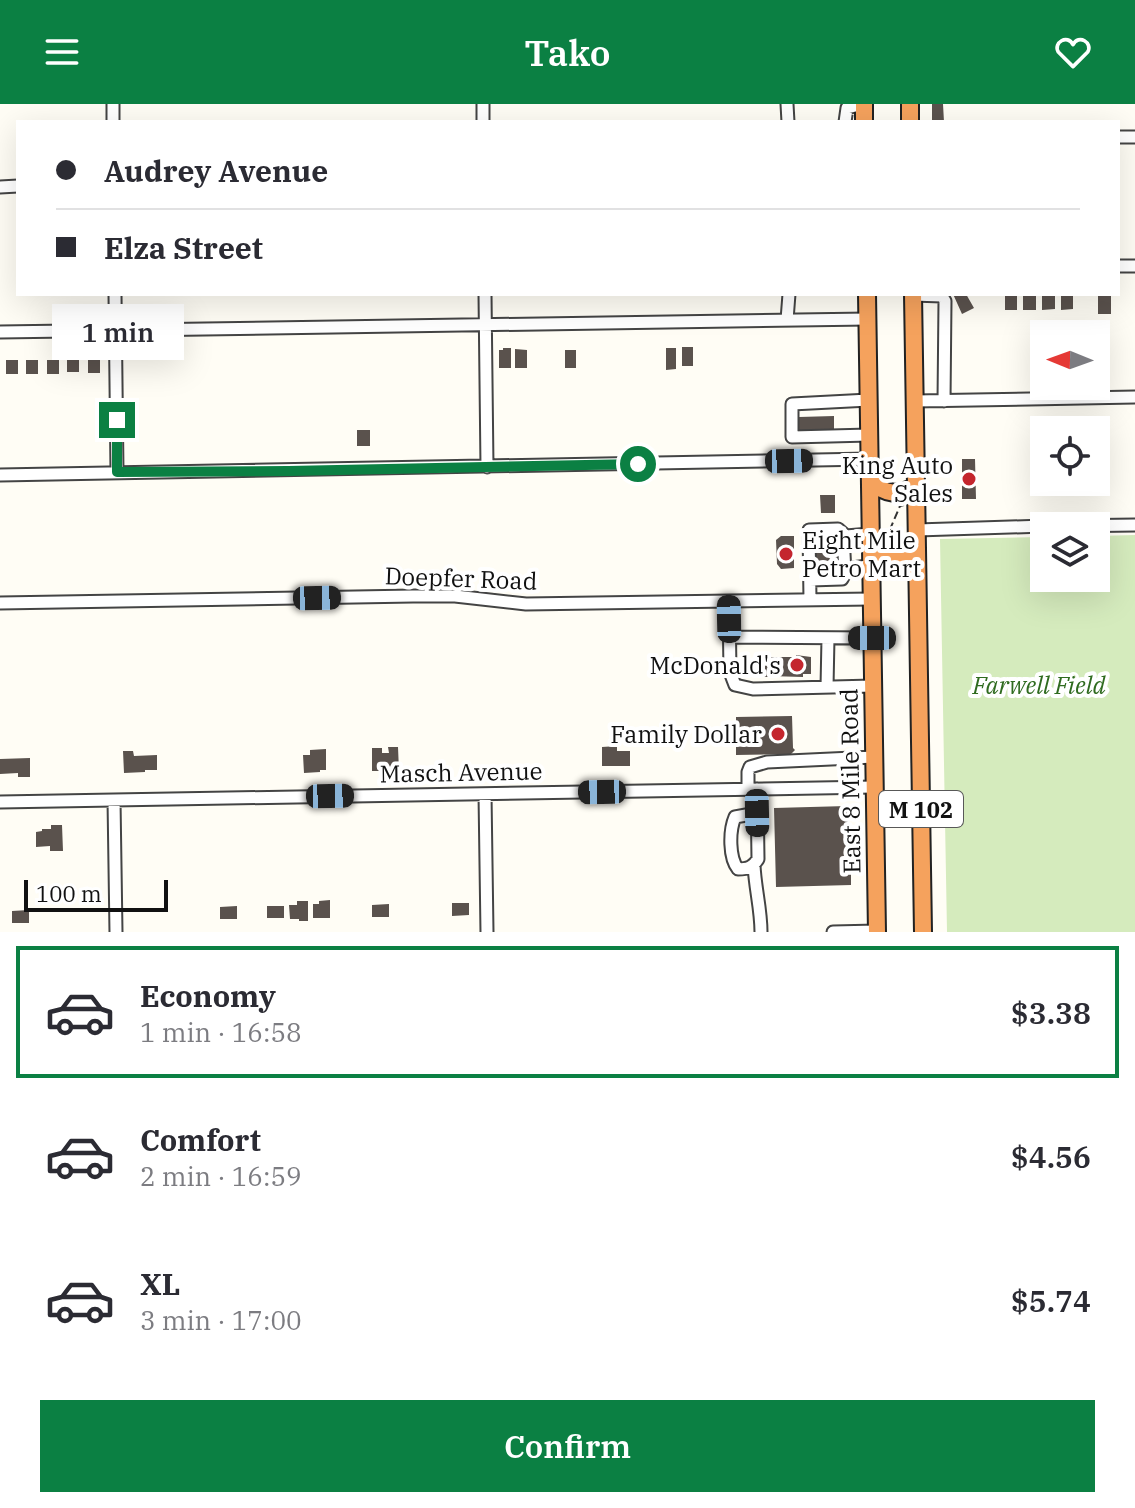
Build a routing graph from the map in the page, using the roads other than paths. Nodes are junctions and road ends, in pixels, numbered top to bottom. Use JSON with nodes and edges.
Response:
{"nodes":[{"id":1,"x":864,"y":104,"type":"edge"},
{"id":2,"x":845,"y":120,"type":"edge"},
{"id":3,"x":115,"y":296,"type":"edge"},
{"id":4,"x":485,"y":296,"type":"edge"},
{"id":5,"x":789,"y":296,"type":"edge"},
{"id":6,"x":867,"y":296,"type":"edge"},
{"id":7,"x":913,"y":296,"type":"edge"},
{"id":8,"x":942,"y":296,"type":"edge"},
{"id":9,"x":868,"y":319,"type":"junction"},
{"id":10,"x":787,"y":320,"type":"junction"},
{"id":11,"x":485,"y":325,"type":"junction"},
{"id":12,"x":116,"y":330,"type":"junction"},
{"id":13,"x":0,"y":332,"type":"edge"},
{"id":14,"x":1135,"y":397,"type":"edge"},
{"id":15,"x":869,"y":400,"type":"junction"},
{"id":16,"x":915,"y":401,"type":"junction"},
{"id":17,"x":944,"y":401,"type":"junction"},
{"id":18,"x":869,"y":435,"type":"junction"},
{"id":19,"x":869,"y":459,"type":"junction"},
{"id":20,"x":487,"y":467,"type":"junction"},
{"id":21,"x":117,"y":472,"type":"junction"},
{"id":22,"x":0,"y":475,"type":"edge"},
{"id":23,"x":870,"y":481,"type":"junction"},
{"id":24,"x":916,"y":486,"type":"junction"},
{"id":25,"x":1110,"y":525,"type":"edge"},
{"id":26,"x":1135,"y":525,"type":"edge"},
{"id":27,"x":1030,"y":526,"type":"edge"},
{"id":28,"x":917,"y":530,"type":"junction"},
{"id":29,"x":843,"y":534,"type":"junction"},
{"id":30,"x":876,"y":539,"type":"junction"},
{"id":31,"x":871,"y":564,"type":"junction"},
{"id":32,"x":917,"y":568,"type":"junction"},
{"id":33,"x":845,"y":573,"type":"junction"},
{"id":34,"x":810,"y":580,"type":"junction"},
{"id":35,"x":871,"y":599,"type":"junction"},
{"id":36,"x":810,"y":600,"type":"junction"},
{"id":37,"x":729,"y":602,"type":"junction"},
{"id":38,"x":0,"y":603,"type":"edge"},
{"id":39,"x":730,"y":637,"type":"junction"},
{"id":40,"x":828,"y":638,"type":"junction"},
{"id":41,"x":872,"y":638,"type":"junction"},
{"id":42,"x":873,"y":686,"type":"junction"},
{"id":43,"x":827,"y":687,"type":"junction"},
{"id":44,"x":874,"y":757,"type":"junction"},
{"id":45,"x":874,"y":787,"type":"junction"},
{"id":46,"x":752,"y":789,"type":"junction"},
{"id":47,"x":485,"y":794,"type":"junction"},
{"id":48,"x":114,"y":800,"type":"junction"},
{"id":49,"x":0,"y":802,"type":"edge"},
{"id":50,"x":757,"y":813,"type":"junction"},
{"id":51,"x":754,"y":865,"type":"junction"},
{"id":52,"x":116,"y":932,"type":"edge"},
{"id":53,"x":487,"y":932,"type":"edge"},
{"id":54,"x":761,"y":932,"type":"edge"},
{"id":55,"x":833,"y":932,"type":"edge"},
{"id":56,"x":839,"y":932,"type":"edge"},
{"id":57,"x":877,"y":932,"type":"edge"},
{"id":58,"x":923,"y":932,"type":"edge"}],
"edges":[{"from":1,"to":2,"type":"street"},
{"from":3,"to":12,"type":"street"},
{"from":4,"to":11,"type":"street"},
{"from":5,"to":10,"type":"street"},
{"from":6,"to":9,"type":"highway","name":"East 8 Mile Road","number":"M 102"},
{"from":7,"to":16,"type":"highway","number":"M 102"},
{"from":8,"to":17,"type":"street"},
{"from":9,"to":10,"type":"street"},
{"from":9,"to":15,"type":"highway","name":"East 8 Mile Road","number":"M 102"},
{"from":10,"to":11,"type":"street"},
{"from":11,"to":12,"type":"street"},
{"from":11,"to":20,"type":"street"},
{"from":12,"to":13,"type":"street"},
{"from":12,"to":21,"type":"street"},
{"from":14,"to":17,"type":"street"},
{"from":15,"to":18,"type":"highway","name":"East 8 Mile Road","number":"M 102"},
{"from":15,"to":18,"type":"street"},
{"from":16,"to":17,"type":"street"},
{"from":16,"to":24,"type":"highway","number":"M 102"},
{"from":18,"to":19,"type":"highway","name":"East 8 Mile Road","number":"M 102"},
{"from":19,"to":20,"type":"street"},
{"from":19,"to":23,"type":"highway","name":"East 8 Mile Road","number":"M 102"},
{"from":20,"to":21,"type":"street"},
{"from":21,"to":22,"type":"street"},
{"from":23,"to":24,"type":"highway"},
{"from":23,"to":30,"type":"highway","name":"East 8 Mile Road","number":"M 102"},
{"from":24,"to":28,"type":"highway","number":"M 102"},
{"from":25,"to":26,"type":"street"},
{"from":27,"to":28,"type":"street"},
{"from":28,"to":32,"type":"highway","number":"M 102"},
{"from":29,"to":30,"type":"street"},
{"from":29,"to":33,"type":"street"},
{"from":29,"to":34,"type":"street"},
{"from":30,"to":31,"type":"highway","name":"East 8 Mile Road","number":"M 102"},
{"from":31,"to":32,"type":"highway"},
{"from":31,"to":33,"type":"street"},
{"from":31,"to":35,"type":"highway","name":"East 8 Mile Road","number":"M 102"},
{"from":32,"to":58,"type":"highway","number":"M 102"},
{"from":33,"to":34,"type":"street"},
{"from":34,"to":36,"type":"street"},
{"from":35,"to":36,"type":"street","name":"Doepfer Road"},
{"from":35,"to":41,"type":"highway","name":"East 8 Mile Road","number":"M 102"},
{"from":36,"to":37,"type":"street","name":"Doepfer Road"},
{"from":37,"to":38,"type":"street","name":"Doepfer Road"},
{"from":37,"to":39,"type":"street"},
{"from":39,"to":40,"type":"street"},
{"from":39,"to":43,"type":"street"},
{"from":40,"to":41,"type":"street"},
{"from":40,"to":43,"type":"street"},
{"from":41,"to":42,"type":"highway","name":"East 8 Mile Road","number":"M 102"},
{"from":42,"to":43,"type":"street"},
{"from":42,"to":44,"type":"highway","name":"East 8 Mile Road","number":"M 102"},
{"from":44,"to":45,"type":"highway","name":"East 8 Mile Road","number":"M 102"},
{"from":44,"to":46,"type":"street"},
{"from":45,"to":46,"type":"street","name":"Masch Avenue"},
{"from":45,"to":57,"type":"highway","name":"East 8 Mile Road","number":"M 102"},
{"from":46,"to":47,"type":"street","name":"Masch Avenue"},
{"from":46,"to":50,"type":"street"},
{"from":47,"to":48,"type":"street","name":"Masch Avenue"},
{"from":47,"to":53,"type":"street"},
{"from":48,"to":49,"type":"street","name":"Masch Avenue"},
{"from":48,"to":52,"type":"street"},
{"from":50,"to":51,"type":"street"},
{"from":50,"to":51,"type":"street"},
{"from":51,"to":54,"type":"street"},
{"from":55,"to":56,"type":"street"},
{"from":56,"to":57,"type":"street"}]}
